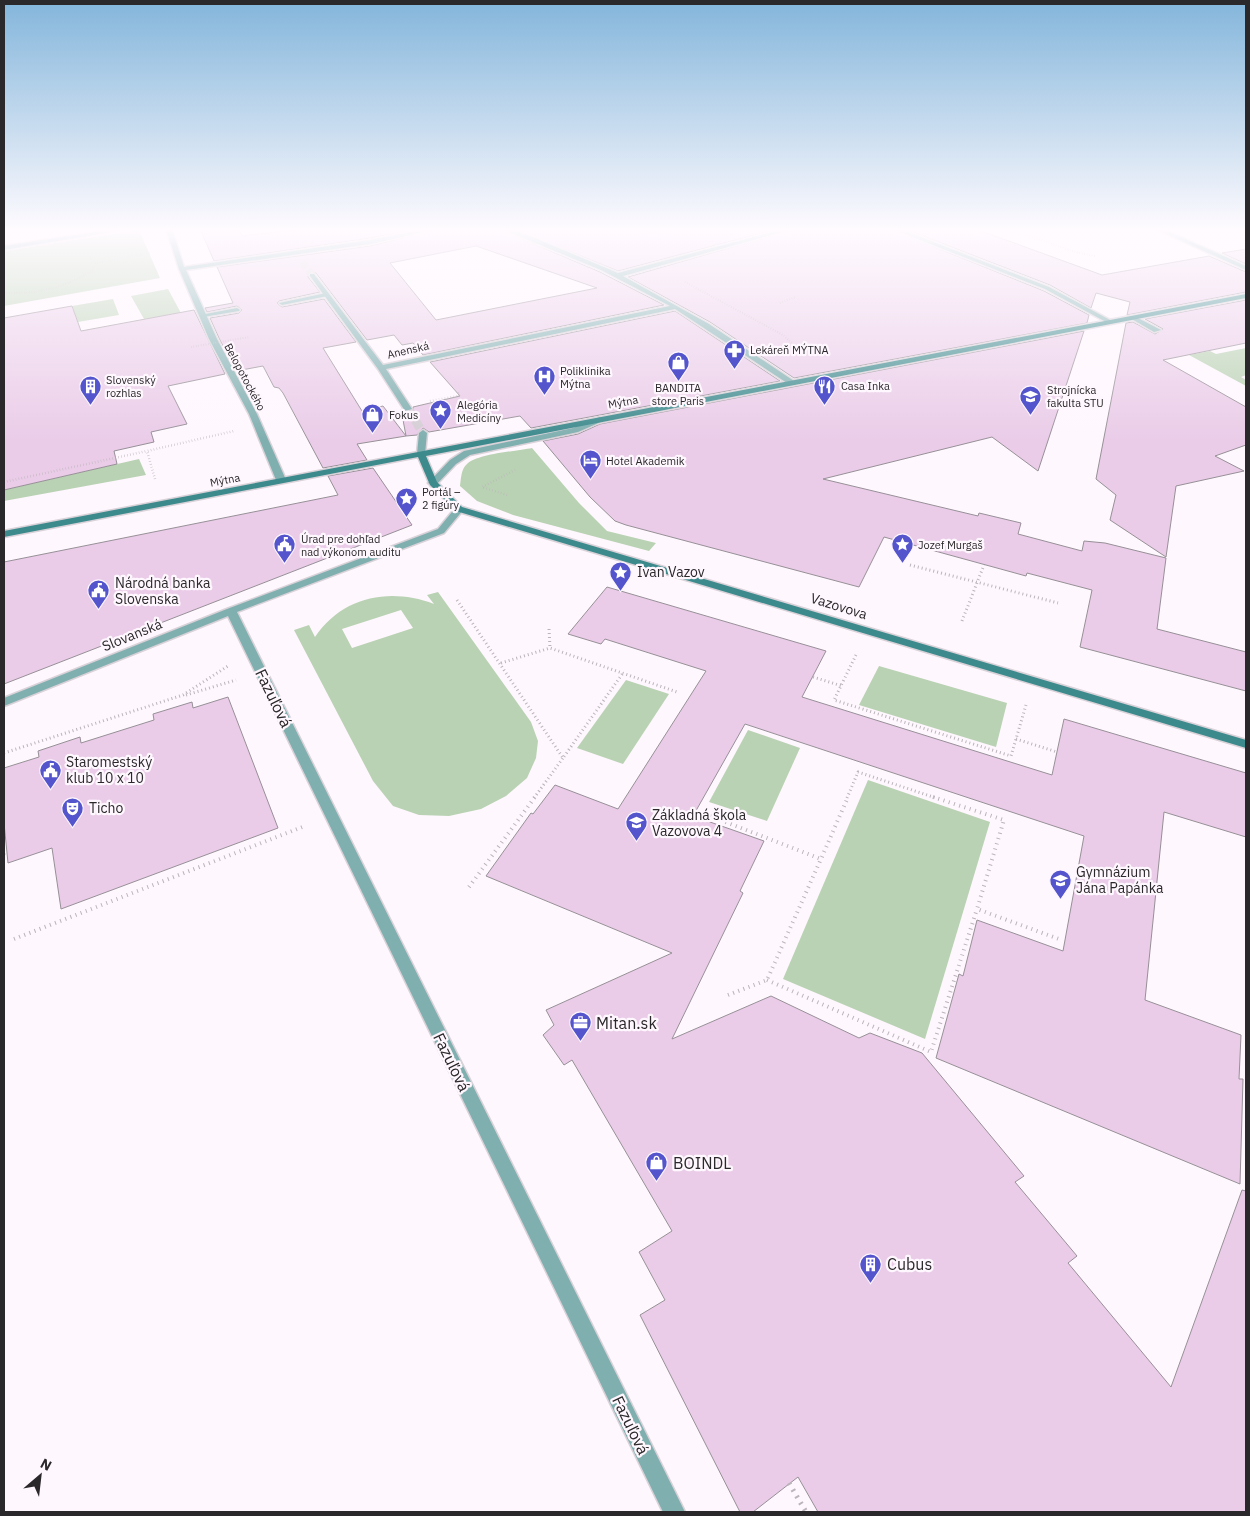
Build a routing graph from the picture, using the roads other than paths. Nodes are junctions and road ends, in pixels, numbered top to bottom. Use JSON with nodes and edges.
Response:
{"nodes":[{"id":1,"x":196,"y":300,"type":"edge"},
{"id":2,"x":300,"y":300,"type":"edge"},
{"id":3,"x":330,"y":300,"type":"edge"},
{"id":4,"x":661,"y":300,"type":"edge"},
{"id":5,"x":1069,"y":300,"type":"edge"},
{"id":6,"x":1226,"y":300,"type":"edge"},
{"id":7,"x":282,"y":303,"type":"dead end"},
{"id":8,"x":674,"y":307,"type":"junction"},
{"id":9,"x":238,"y":310,"type":"dead end"},
{"id":10,"x":203,"y":316,"type":"junction"},
{"id":11,"x":1132,"y":317,"type":"junction"},
{"id":12,"x":1108,"y":321,"type":"junction"},
{"id":13,"x":1158,"y":330,"type":"dead end"},
{"id":14,"x":381,"y":368,"type":"junction"},
{"id":15,"x":793,"y":383,"type":"junction"},
{"id":16,"x":408,"y":409,"type":"tunnel mouth"},
{"id":17,"x":602,"y":418,"type":"junction"},
{"id":18,"x":424,"y":433,"type":"tunnel mouth"},
{"id":19,"x":421,"y":454,"type":"junction"},
{"id":20,"x":281,"y":480,"type":"junction"},
{"id":21,"x":433,"y":483,"type":"junction"},
{"id":22,"x":459,"y":509,"type":"junction"},
{"id":23,"x":4,"y":534,"type":"edge"},
{"id":24,"x":231,"y":611,"type":"junction"},
{"id":25,"x":4,"y":702,"type":"edge"},
{"id":26,"x":1246,"y":744,"type":"edge"},
{"id":27,"x":674,"y":1512,"type":"edge"}],
"edges":[{"from":1,"to":10,"type":"street","name":"Belopotockého"},
{"from":2,"to":7,"type":"street"},
{"from":3,"to":14,"type":"street"},
{"from":4,"to":8,"type":"street"},
{"from":5,"to":12,"type":"street"},
{"from":6,"to":11,"type":"main road","name":"Mýtna"},
{"from":8,"to":14,"type":"street","name":"Anenská"},
{"from":8,"to":15,"type":"street"},
{"from":9,"to":10,"type":"street"},
{"from":10,"to":20,"type":"street","name":"Belopotockého"},
{"from":11,"to":12,"type":"main road","name":"Mýtna"},
{"from":11,"to":13,"type":"street"},
{"from":12,"to":15,"type":"main road","name":"Mýtna"},
{"from":14,"to":16,"type":"street"},
{"from":15,"to":17,"type":"main road","name":"Mýtna"},
{"from":17,"to":19,"type":"main road","name":"Mýtna"},
{"from":17,"to":21,"type":"street"},
{"from":18,"to":19,"type":"street"},
{"from":19,"to":20,"type":"main road","name":"Mýtna"},
{"from":19,"to":21,"type":"main road","name":"Vazovova"},
{"from":20,"to":23,"type":"main road","name":"Mýtna"},
{"from":21,"to":22,"type":"main road","name":"Vazovova"},
{"from":22,"to":24,"type":"street","name":"Slovanská"},
{"from":22,"to":26,"type":"main road","name":"Vazovova"},
{"from":24,"to":25,"type":"street","name":"Slovanská"},
{"from":24,"to":27,"type":"street","name":"Fazuľová"}]}
